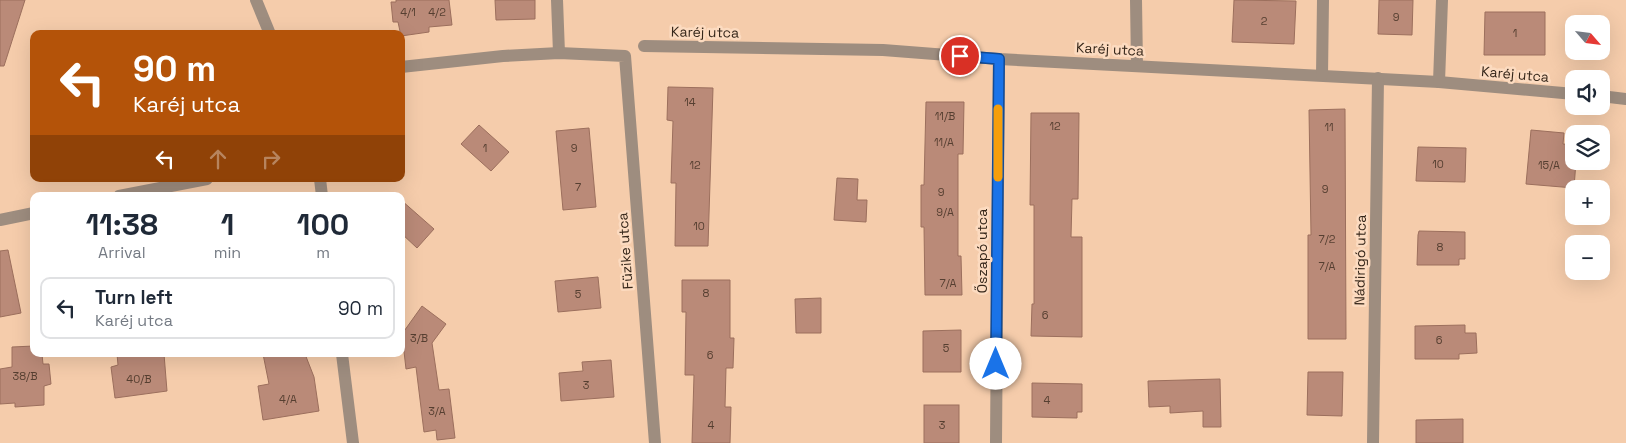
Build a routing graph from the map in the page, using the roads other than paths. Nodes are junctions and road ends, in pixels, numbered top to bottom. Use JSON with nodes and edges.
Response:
{"nodes":[{"id":1,"x":256,"y":0,"type":"edge"},
{"id":2,"x":557,"y":0,"type":"edge"},
{"id":3,"x":1136,"y":0,"type":"edge"},
{"id":4,"x":1323,"y":0,"type":"edge"},
{"id":5,"x":1442,"y":0,"type":"edge"},
{"id":6,"x":268,"y":30,"type":"edge"},
{"id":7,"x":644,"y":46,"type":"dead end"},
{"id":8,"x":559,"y":53,"type":"junction"},
{"id":9,"x":999,"y":59,"type":"junction"},
{"id":10,"x":1137,"y":65,"type":"junction"},
{"id":11,"x":405,"y":67,"type":"edge"},
{"id":12,"x":1322,"y":75,"type":"junction"},
{"id":13,"x":1378,"y":78,"type":"junction"},
{"id":14,"x":1439,"y":82,"type":"junction"},
{"id":15,"x":1565,"y":93,"type":"edge"},
{"id":16,"x":1610,"y":97,"type":"edge"},
{"id":17,"x":1626,"y":99,"type":"edge"},
{"id":18,"x":191,"y":182,"type":"edge"},
{"id":19,"x":140,"y":192,"type":"edge"},
{"id":20,"x":30,"y":214,"type":"edge"},
{"id":21,"x":0,"y":220,"type":"edge"},
{"id":22,"x":342,"y":357,"type":"edge"},
{"id":23,"x":353,"y":443,"type":"edge"},
{"id":24,"x":655,"y":443,"type":"edge"},
{"id":25,"x":996,"y":443,"type":"edge"},
{"id":26,"x":1373,"y":443,"type":"edge"}],
"edges":[{"from":1,"to":6,"type":"street"},
{"from":2,"to":8,"type":"street"},
{"from":3,"to":10,"type":"street"},
{"from":4,"to":12,"type":"street"},
{"from":5,"to":14,"type":"street"},
{"from":7,"to":9,"type":"street","name":"Karéj utca"},
{"from":8,"to":11,"type":"street"},
{"from":8,"to":24,"type":"street","name":"Füzike utca"},
{"from":9,"to":10,"type":"street","name":"Karéj utca"},
{"from":9,"to":25,"type":"street","name":"Őszapó utca"},
{"from":10,"to":12,"type":"street","name":"Karéj utca"},
{"from":12,"to":13,"type":"street","name":"Karéj utca"},
{"from":13,"to":14,"type":"street","name":"Karéj utca"},
{"from":13,"to":26,"type":"street","name":"Nádirigó utca"},
{"from":14,"to":15,"type":"street","name":"Karéj utca"},
{"from":16,"to":17,"type":"street"},
{"from":18,"to":19,"type":"street"},
{"from":20,"to":21,"type":"street"},
{"from":22,"to":23,"type":"street"}]}
